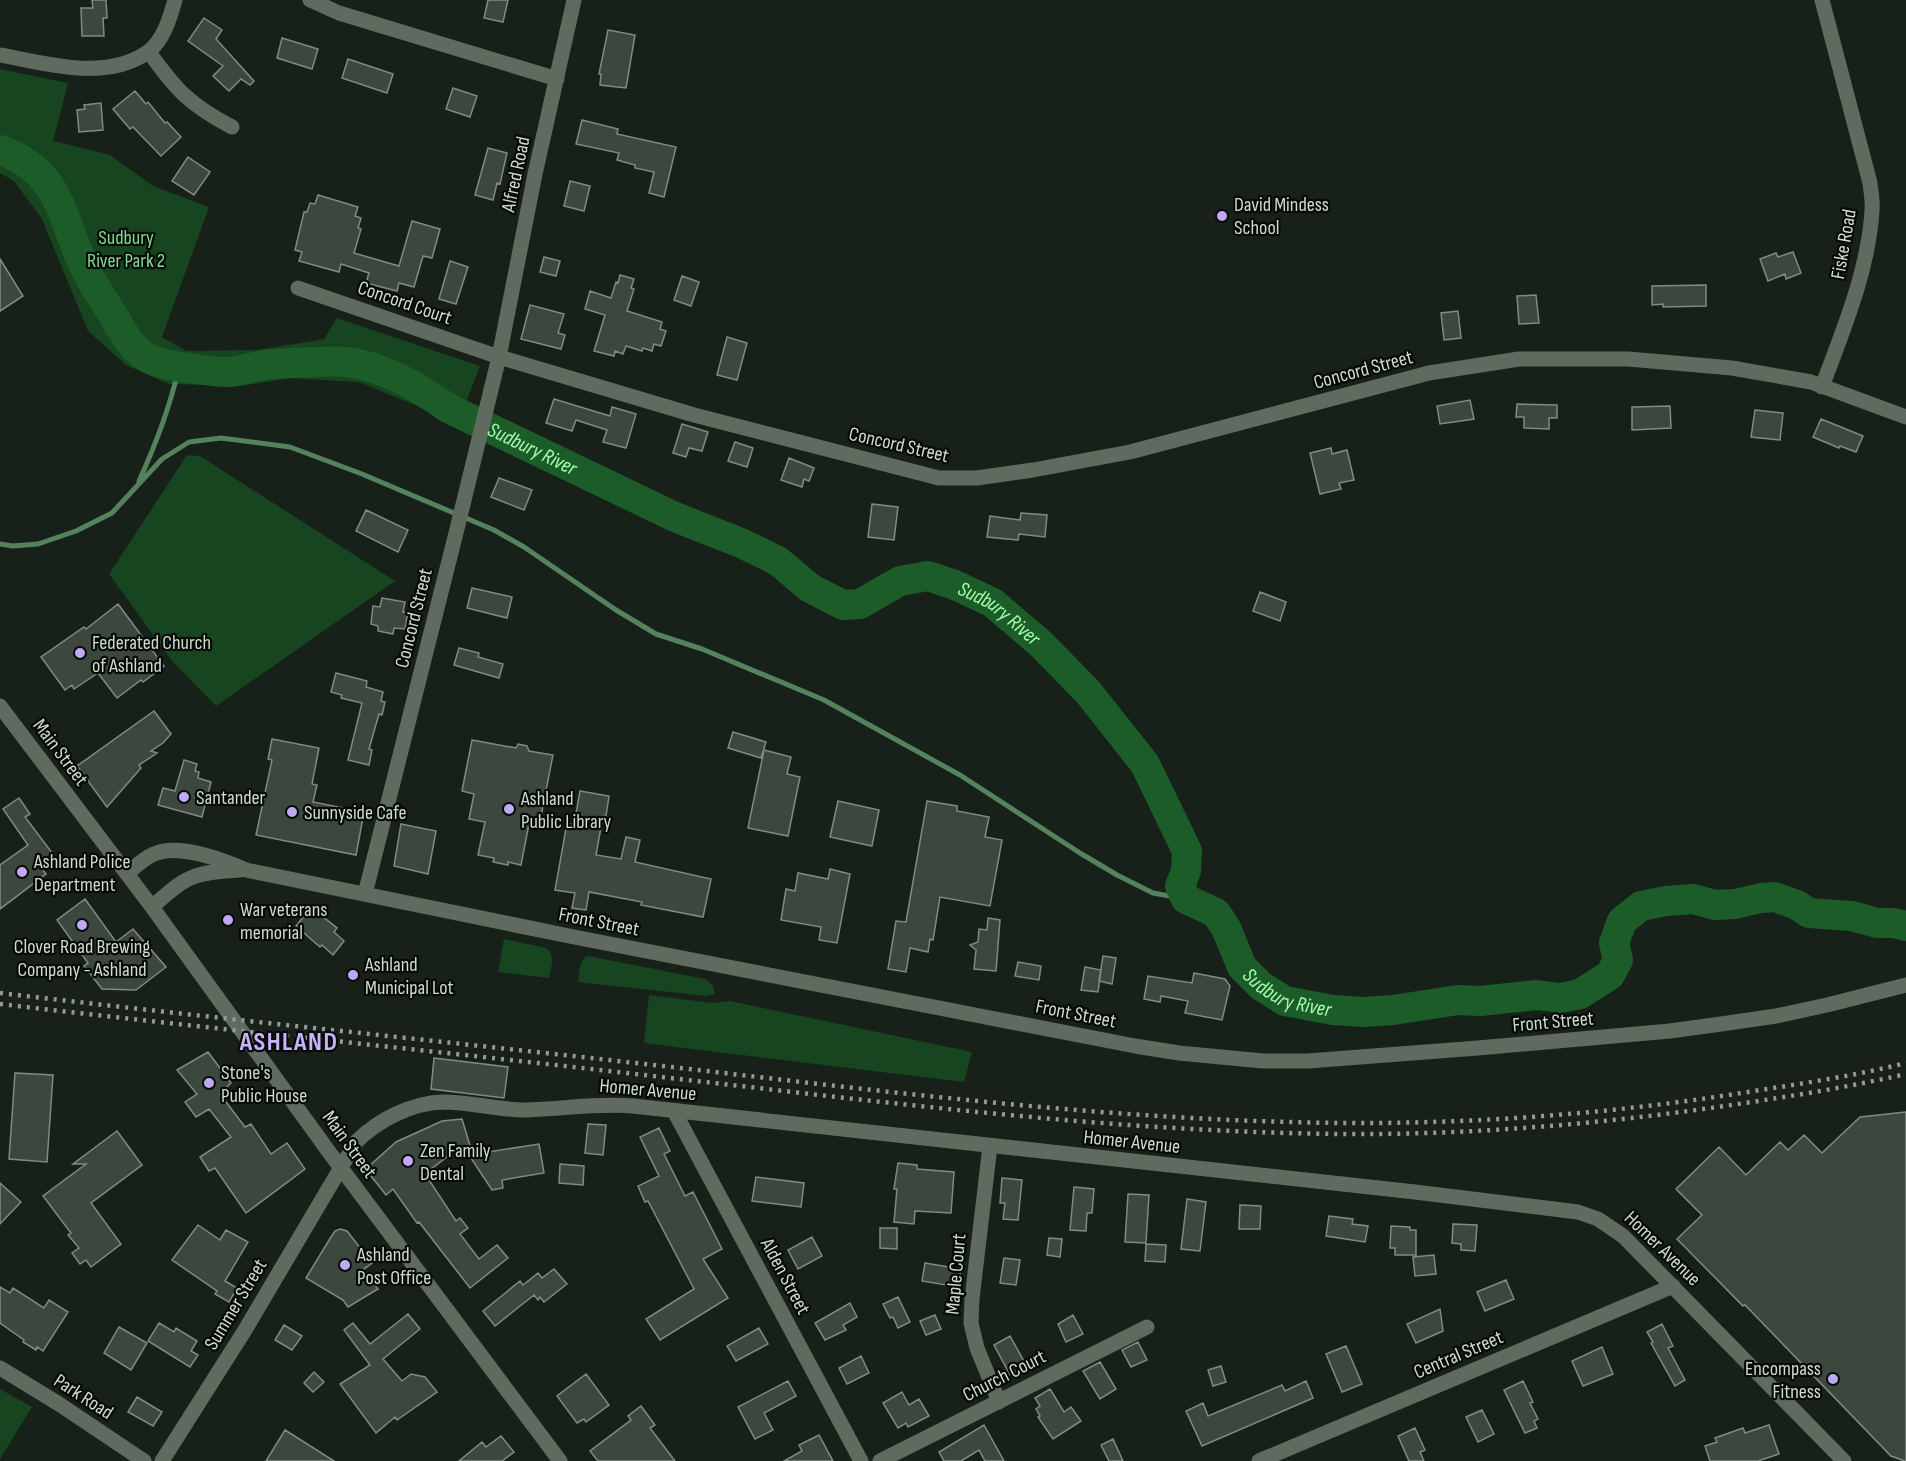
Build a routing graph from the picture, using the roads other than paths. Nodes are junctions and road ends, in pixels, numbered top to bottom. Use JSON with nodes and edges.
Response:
{"nodes":[{"id":1,"x":175,"y":0,"type":"edge"},
{"id":2,"x":310,"y":0,"type":"edge"},
{"id":3,"x":573,"y":0,"type":"edge"},
{"id":4,"x":1822,"y":0,"type":"edge"},
{"id":5,"x":149,"y":51,"type":"junction"},
{"id":6,"x":0,"y":55,"type":"edge"},
{"id":7,"x":557,"y":79,"type":"junction"},
{"id":8,"x":232,"y":127,"type":"dead end"},
{"id":9,"x":298,"y":288,"type":"dead end"},
{"id":10,"x":499,"y":357,"type":"junction"},
{"id":11,"x":1822,"y":387,"type":"junction"},
{"id":12,"x":1906,"y":417,"type":"edge"},
{"id":13,"x":0,"y":706,"type":"edge"},
{"id":14,"x":246,"y":870,"type":"junction"},
{"id":15,"x":127,"y":873,"type":"junction"},
{"id":16,"x":364,"y":894,"type":"junction"},
{"id":17,"x":152,"y":907,"type":"junction"},
{"id":18,"x":1906,"y":985,"type":"edge"},
{"id":19,"x":674,"y":1111,"type":"junction"},
{"id":20,"x":990,"y":1146,"type":"junction"},
{"id":21,"x":340,"y":1167,"type":"junction"},
{"id":22,"x":1673,"y":1286,"type":"junction"},
{"id":23,"x":1147,"y":1327,"type":"dead end"},
{"id":24,"x":0,"y":1368,"type":"edge"},
{"id":25,"x":999,"y":1402,"type":"junction"},
{"id":26,"x":144,"y":1461,"type":"edge"},
{"id":27,"x":162,"y":1461,"type":"edge"},
{"id":28,"x":560,"y":1461,"type":"edge"},
{"id":29,"x":861,"y":1461,"type":"edge"},
{"id":30,"x":880,"y":1461,"type":"edge"},
{"id":31,"x":1259,"y":1461,"type":"edge"},
{"id":32,"x":1844,"y":1461,"type":"edge"}],
"edges":[{"from":1,"to":5,"type":"street"},
{"from":2,"to":7,"type":"street"},
{"from":3,"to":7,"type":"street","name":"Alfred Road"},
{"from":4,"to":11,"type":"street","name":"Fiske Road"},
{"from":5,"to":6,"type":"street"},
{"from":5,"to":8,"type":"street"},
{"from":7,"to":10,"type":"street","name":"Alfred Road"},
{"from":9,"to":10,"type":"street","name":"Concord Court"},
{"from":10,"to":11,"type":"street","name":"Concord Street"},
{"from":10,"to":16,"type":"street","name":"Concord Street"},
{"from":11,"to":12,"type":"street","name":"Concord Street"},
{"from":13,"to":15,"type":"street","name":"Main Street"},
{"from":14,"to":15,"type":"street","name":"Front Street"},
{"from":14,"to":16,"type":"street","name":"Front Street"},
{"from":14,"to":17,"type":"street","name":"Front Street"},
{"from":15,"to":17,"type":"street","name":"Main Street"},
{"from":16,"to":18,"type":"street","name":"Front Street"},
{"from":17,"to":21,"type":"street","name":"Main Street"},
{"from":19,"to":20,"type":"street","name":"Homer Avenue"},
{"from":19,"to":21,"type":"street","name":"Homer Avenue"},
{"from":19,"to":29,"type":"street","name":"Alden Street"},
{"from":20,"to":22,"type":"street","name":"Homer Avenue"},
{"from":20,"to":25,"type":"street","name":"Maple Court"},
{"from":21,"to":27,"type":"street","name":"Summer Street"},
{"from":21,"to":28,"type":"street","name":"Main Street"},
{"from":22,"to":31,"type":"street","name":"Central Street"},
{"from":22,"to":32,"type":"street","name":"Homer Avenue"},
{"from":23,"to":25,"type":"street","name":"Church Court"},
{"from":24,"to":26,"type":"street","name":"Park Road"},
{"from":25,"to":30,"type":"street","name":"Church Court"}]}
